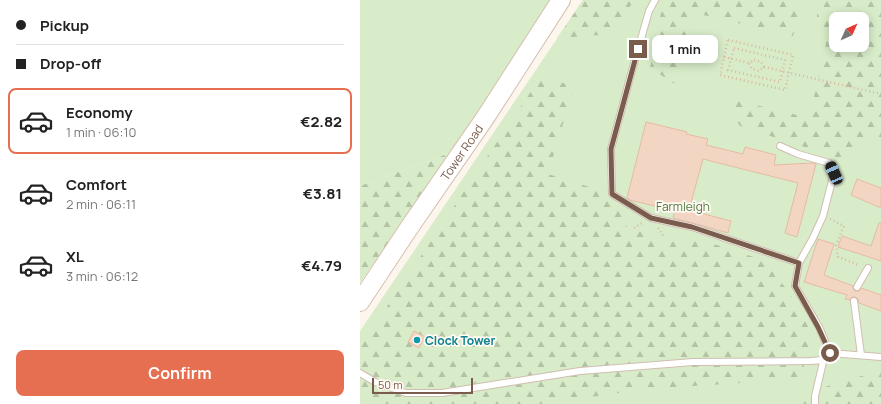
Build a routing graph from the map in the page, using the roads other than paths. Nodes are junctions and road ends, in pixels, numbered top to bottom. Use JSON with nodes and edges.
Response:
{"nodes":[{"id":1,"x":561,"y":0,"type":"edge"},
{"id":2,"x":656,"y":0,"type":"edge"},
{"id":3,"x":780,"y":146,"type":"dead end"},
{"id":4,"x":799,"y":263,"type":"junction"},
{"id":5,"x":868,"y":268,"type":"road end"},
{"id":6,"x":857,"y":287,"type":"dead end"},
{"id":7,"x":854,"y":301,"type":"dead end"},
{"id":8,"x":360,"y":302,"type":"edge"},
{"id":9,"x":830,"y":353,"type":"junction"},
{"id":10,"x":861,"y":355,"type":"junction"},
{"id":11,"x":881,"y":357,"type":"edge"},
{"id":12,"x":823,"y":360,"type":"junction"},
{"id":13,"x":360,"y":373,"type":"edge"},
{"id":14,"x":815,"y":404,"type":"edge"}],
"edges":[{"from":1,"to":8,"type":"street","name":"Tower Road"},
{"from":2,"to":4,"type":"lane"},
{"from":3,"to":4,"type":"lane"},
{"from":4,"to":9,"type":"lane"},
{"from":5,"to":6,"type":"lane"},
{"from":7,"to":10,"type":"lane"},
{"from":9,"to":10,"type":"lane"},
{"from":9,"to":12,"type":"lane"},
{"from":10,"to":11,"type":"lane"},
{"from":12,"to":13,"type":"lane"},
{"from":12,"to":14,"type":"lane"}]}
